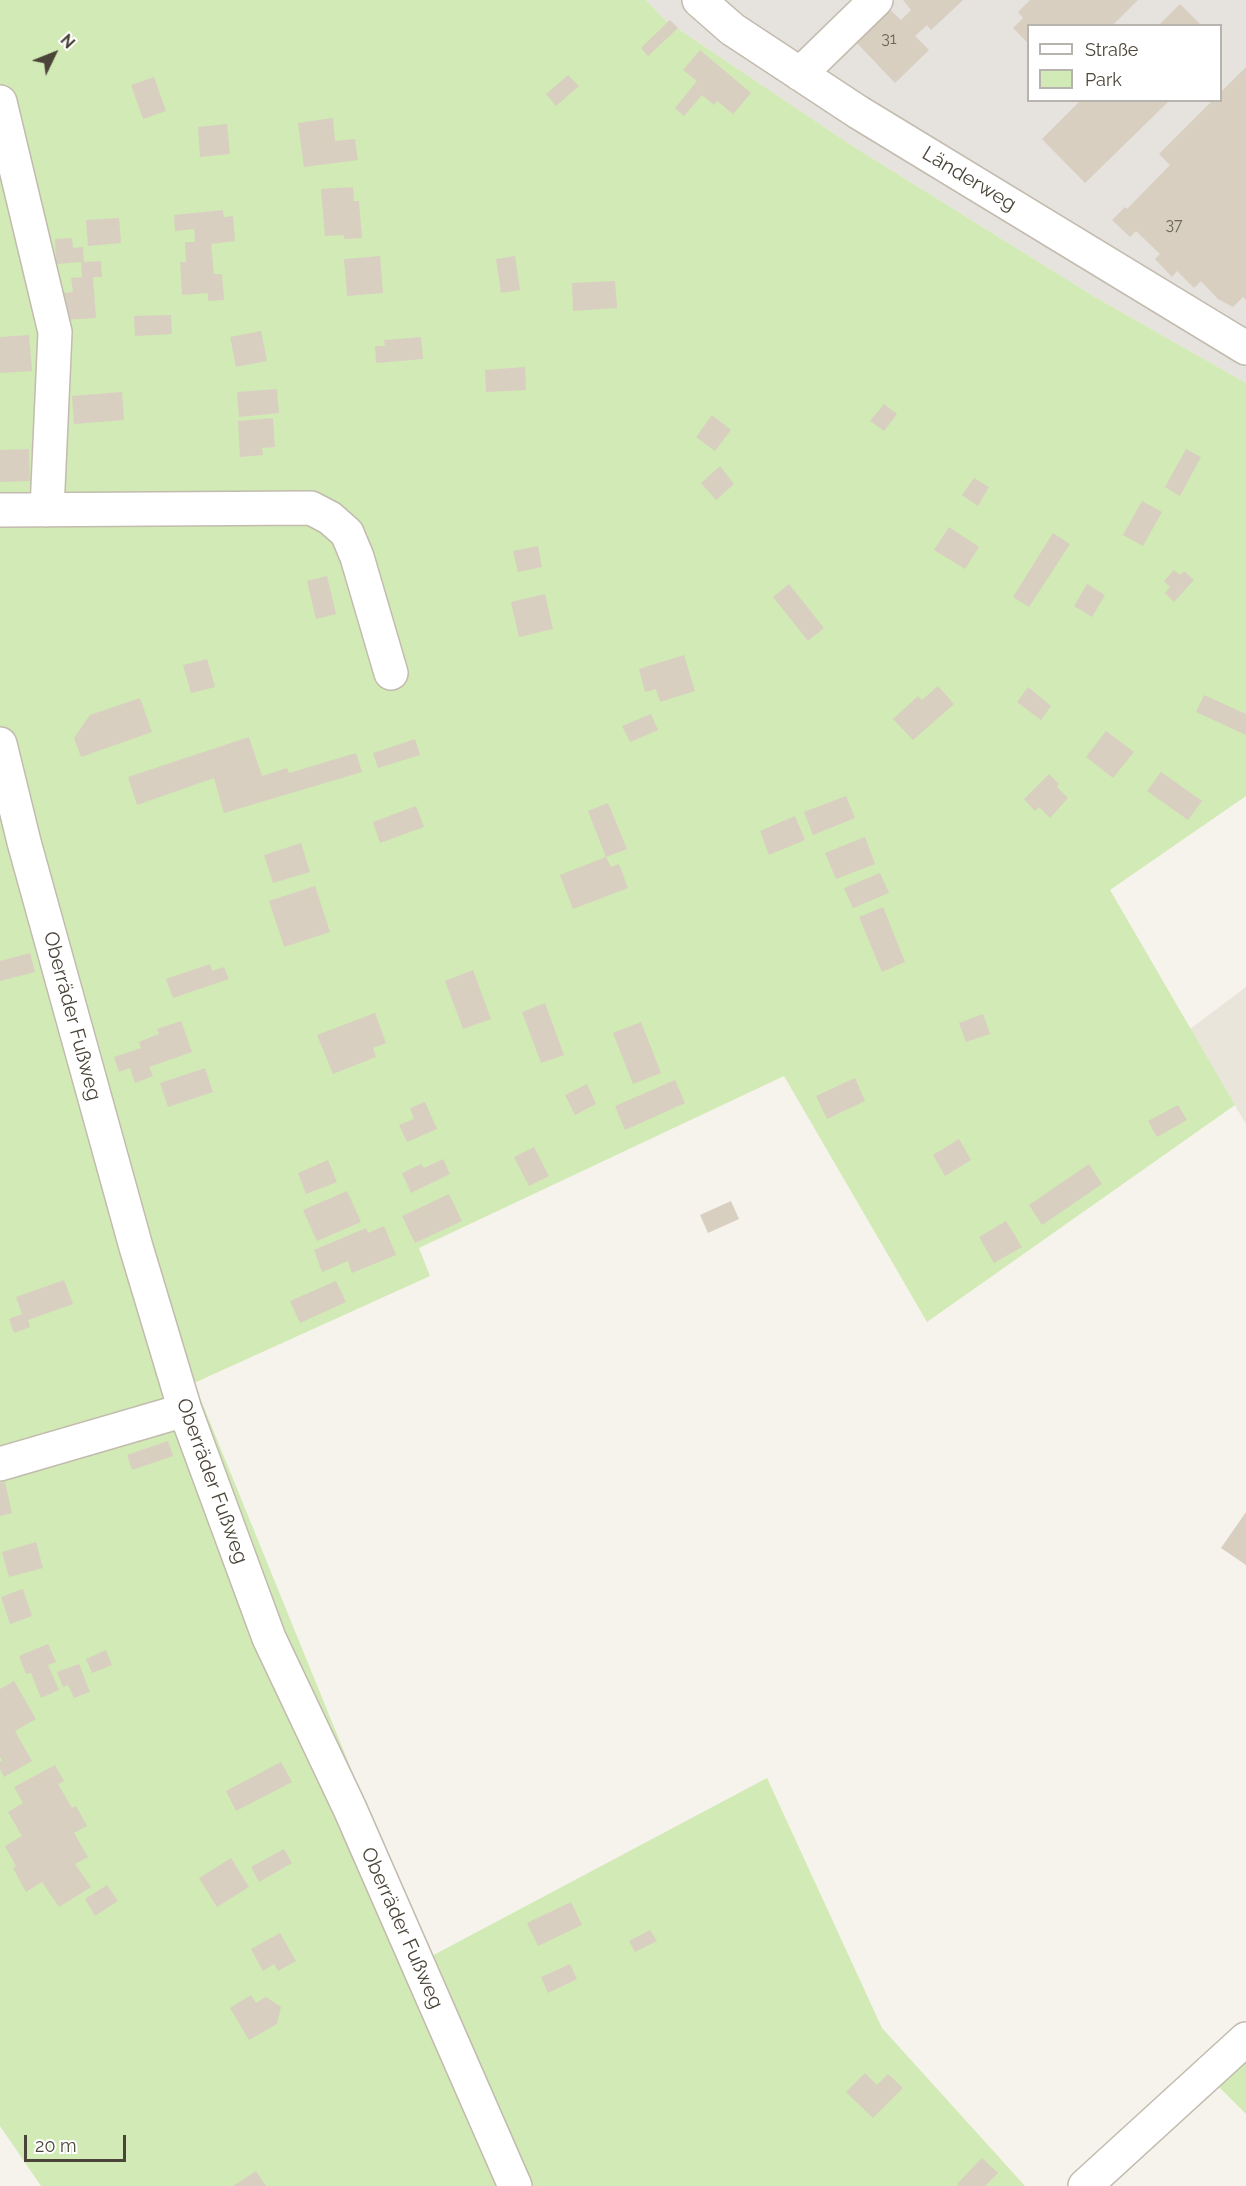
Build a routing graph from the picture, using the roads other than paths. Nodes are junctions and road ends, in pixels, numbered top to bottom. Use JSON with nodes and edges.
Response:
{"nodes":[{"id":1,"x":699,"y":0,"type":"edge"},
{"id":2,"x":876,"y":0,"type":"edge"},
{"id":3,"x":800,"y":74,"type":"junction"},
{"id":4,"x":0,"y":102,"type":"edge"},
{"id":5,"x":1246,"y":348,"type":"edge"},
{"id":6,"x":0,"y":510,"type":"edge"},
{"id":7,"x":47,"y":510,"type":"junction"},
{"id":8,"x":391,"y":673,"type":"dead end"},
{"id":9,"x":0,"y":744,"type":"edge"},
{"id":10,"x":185,"y":1410,"type":"junction"},
{"id":11,"x":0,"y":1464,"type":"edge"},
{"id":12,"x":1246,"y":2039,"type":"edge"},
{"id":13,"x":515,"y":2186,"type":"edge"},
{"id":14,"x":1085,"y":2186,"type":"edge"}],
"edges":[{"from":1,"to":3,"type":"street","name":"Länderweg"},
{"from":2,"to":3,"type":"street"},
{"from":3,"to":5,"type":"street","name":"Länderweg"},
{"from":4,"to":7,"type":"street"},
{"from":6,"to":7,"type":"street"},
{"from":7,"to":8,"type":"street"},
{"from":9,"to":10,"type":"street","name":"Oberräder Fußweg"},
{"from":10,"to":11,"type":"street"},
{"from":10,"to":13,"type":"street","name":"Oberräder Fußweg"},
{"from":12,"to":14,"type":"street"}]}
